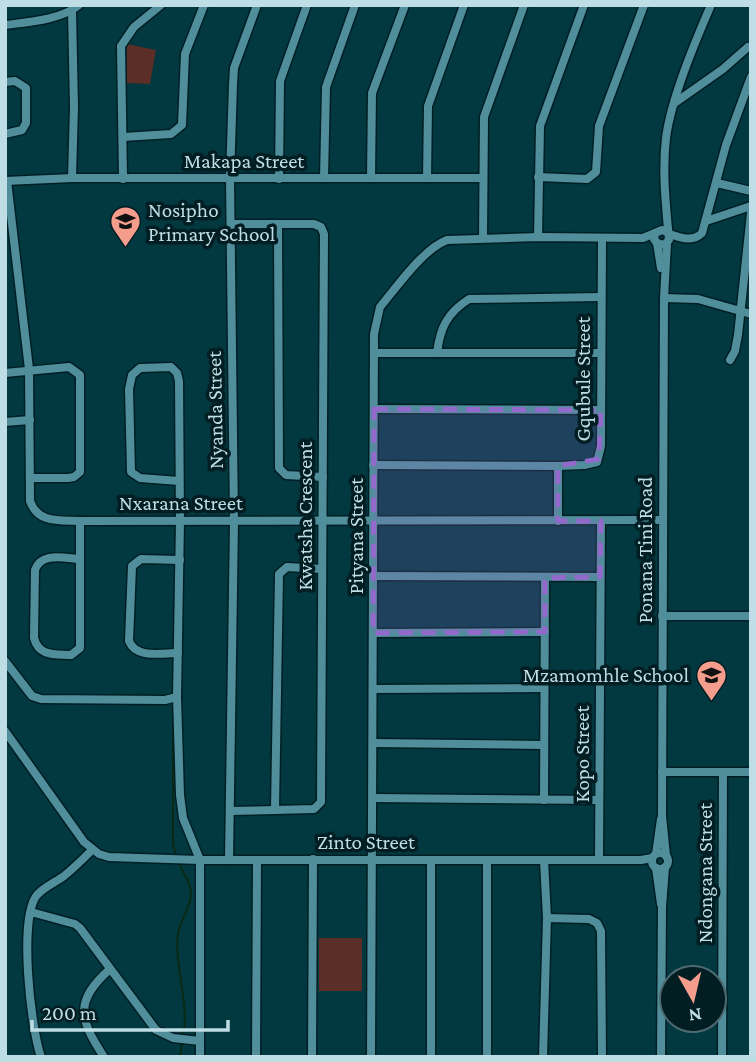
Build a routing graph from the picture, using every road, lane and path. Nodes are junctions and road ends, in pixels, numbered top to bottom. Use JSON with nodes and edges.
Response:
{"nodes":[{"id":1,"x":160,"y":5,"type":"edge"},
{"id":2,"x":204,"y":5,"type":"edge"},
{"id":3,"x":257,"y":5,"type":"edge"},
{"id":4,"x":307,"y":5,"type":"edge"},
{"id":5,"x":355,"y":5,"type":"edge"},
{"id":6,"x":405,"y":5,"type":"edge"},
{"id":7,"x":464,"y":5,"type":"edge"},
{"id":8,"x":524,"y":5,"type":"edge"},
{"id":9,"x":584,"y":5,"type":"edge"},
{"id":10,"x":644,"y":5,"type":"edge"},
{"id":11,"x":711,"y":5,"type":"edge"},
{"id":12,"x":75,"y":8,"type":"edge"},
{"id":13,"x":5,"y":25,"type":"edge"},
{"id":14,"x":748,"y":47,"type":"dead end"},
{"id":15,"x":751,"y":77,"type":"edge"},
{"id":16,"x":5,"y":82,"type":"edge"},
{"id":17,"x":675,"y":103,"type":"junction"},
{"id":18,"x":5,"y":134,"type":"edge"},
{"id":19,"x":123,"y":137,"type":"junction"},
{"id":20,"x":538,"y":177,"type":"junction"},
{"id":21,"x":72,"y":178,"type":"junction"},
{"id":22,"x":230,"y":178,"type":"junction"},
{"id":23,"x":324,"y":178,"type":"junction"},
{"id":24,"x":371,"y":178,"type":"junction"},
{"id":25,"x":427,"y":178,"type":"junction"},
{"id":26,"x":483,"y":178,"type":"junction"},
{"id":27,"x":123,"y":179,"type":"junction"},
{"id":28,"x":279,"y":179,"type":"junction"},
{"id":29,"x":6,"y":181,"type":"edge"},
{"id":30,"x":717,"y":183,"type":"junction"},
{"id":31,"x":751,"y":191,"type":"edge"},
{"id":32,"x":664,"y":195,"type":"junction"},
{"id":33,"x":751,"y":206,"type":"edge"},
{"id":34,"x":751,"y":213,"type":"edge"},
{"id":35,"x":706,"y":221,"type":"junction"},
{"id":36,"x":231,"y":224,"type":"junction"},
{"id":37,"x":278,"y":225,"type":"junction"},
{"id":38,"x":538,"y":237,"type":"junction"},
{"id":39,"x":656,"y":237,"type":"junction"},
{"id":40,"x":482,"y":238,"type":"junction"},
{"id":41,"x":602,"y":238,"type":"junction"},
{"id":42,"x":668,"y":238,"type":"junction"},
{"id":43,"x":664,"y":285,"type":"junction"},
{"id":44,"x":601,"y":297,"type":"junction"},
{"id":45,"x":664,"y":298,"type":"junction"},
{"id":46,"x":741,"y":311,"type":"junction"},
{"id":47,"x":751,"y":314,"type":"edge"},
{"id":48,"x":374,"y":353,"type":"junction"},
{"id":49,"x":437,"y":353,"type":"junction"},
{"id":50,"x":601,"y":353,"type":"junction"},
{"id":51,"x":730,"y":360,"type":"dead end"},
{"id":52,"x":29,"y":369,"type":"junction"},
{"id":53,"x":5,"y":373,"type":"edge"},
{"id":54,"x":374,"y":409,"type":"junction"},
{"id":55,"x":601,"y":410,"type":"junction"},
{"id":56,"x":30,"y":420,"type":"junction"},
{"id":57,"x":5,"y":422,"type":"edge"},
{"id":58,"x":373,"y":465,"type":"junction"},
{"id":59,"x":558,"y":466,"type":"junction"},
{"id":60,"x":323,"y":477,"type":"junction"},
{"id":61,"x":30,"y":478,"type":"junction"},
{"id":62,"x":179,"y":481,"type":"junction"},
{"id":63,"x":80,"y":520,"type":"junction"},
{"id":64,"x":234,"y":520,"type":"junction"},
{"id":65,"x":323,"y":520,"type":"junction"},
{"id":66,"x":373,"y":520,"type":"junction"},
{"id":67,"x":558,"y":520,"type":"junction"},
{"id":68,"x":662,"y":520,"type":"junction"},
{"id":69,"x":180,"y":521,"type":"junction"},
{"id":70,"x":601,"y":521,"type":"junction"},
{"id":71,"x":80,"y":559,"type":"junction"},
{"id":72,"x":180,"y":560,"type":"junction"},
{"id":73,"x":322,"y":569,"type":"junction"},
{"id":74,"x":373,"y":576,"type":"junction"},
{"id":75,"x":600,"y":577,"type":"junction"},
{"id":76,"x":545,"y":578,"type":"junction"},
{"id":77,"x":662,"y":616,"type":"junction"},
{"id":78,"x":751,"y":616,"type":"edge"},
{"id":79,"x":545,"y":632,"type":"junction"},
{"id":80,"x":373,"y":633,"type":"junction"},
{"id":81,"x":178,"y":653,"type":"junction"},
{"id":82,"x":5,"y":662,"type":"edge"},
{"id":83,"x":544,"y":688,"type":"junction"},
{"id":84,"x":373,"y":689,"type":"junction"},
{"id":85,"x":177,"y":697,"type":"junction"},
{"id":86,"x":5,"y":731,"type":"edge"},
{"id":87,"x":373,"y":743,"type":"junction"},
{"id":88,"x":544,"y":745,"type":"junction"},
{"id":89,"x":662,"y":772,"type":"junction"},
{"id":90,"x":723,"y":772,"type":"junction"},
{"id":91,"x":751,"y":772,"type":"edge"},
{"id":92,"x":373,"y":798,"type":"junction"},
{"id":93,"x":544,"y":800,"type":"junction"},
{"id":94,"x":599,"y":800,"type":"junction"},
{"id":95,"x":275,"y":809,"type":"junction"},
{"id":96,"x":230,"y":810,"type":"junction"},
{"id":97,"x":662,"y":816,"type":"junction"},
{"id":98,"x":92,"y":850,"type":"junction"},
{"id":99,"x":666,"y":856,"type":"joint"},
{"id":100,"x":313,"y":859,"type":"junction"},
{"id":101,"x":371,"y":859,"type":"junction"},
{"id":102,"x":200,"y":860,"type":"junction"},
{"id":103,"x":229,"y":860,"type":"junction"},
{"id":104,"x":257,"y":860,"type":"junction"},
{"id":105,"x":431,"y":860,"type":"junction"},
{"id":106,"x":487,"y":860,"type":"junction"},
{"id":107,"x":544,"y":860,"type":"junction"},
{"id":108,"x":599,"y":860,"type":"junction"},
{"id":109,"x":656,"y":862,"type":"junction"},
{"id":110,"x":31,"y":912,"type":"junction"},
{"id":111,"x":547,"y":918,"type":"junction"},
{"id":112,"x":110,"y":969,"type":"junction"},
{"id":113,"x":200,"y":1041,"type":"junction"},
{"id":114,"x":41,"y":1057,"type":"edge"},
{"id":115,"x":104,"y":1057,"type":"edge"},
{"id":116,"x":200,"y":1057,"type":"edge"},
{"id":117,"x":256,"y":1057,"type":"edge"},
{"id":118,"x":312,"y":1057,"type":"edge"},
{"id":119,"x":371,"y":1057,"type":"edge"},
{"id":120,"x":431,"y":1057,"type":"edge"},
{"id":121,"x":487,"y":1057,"type":"edge"},
{"id":122,"x":543,"y":1057,"type":"edge"},
{"id":123,"x":602,"y":1057,"type":"edge"},
{"id":124,"x":661,"y":1057,"type":"edge"},
{"id":125,"x":722,"y":1057,"type":"edge"}],
"edges":[{"from":1,"to":19,"type":"street"},
{"from":2,"to":19,"type":"street"},
{"from":3,"to":22,"type":"street","name":"Nyanda Street"},
{"from":4,"to":28,"type":"street"},
{"from":5,"to":23,"type":"street"},
{"from":6,"to":24,"type":"street"},
{"from":7,"to":25,"type":"street"},
{"from":8,"to":26,"type":"street"},
{"from":9,"to":20,"type":"street"},
{"from":10,"to":20,"type":"street"},
{"from":11,"to":17,"type":"street","name":"Ponana Tini Road"},
{"from":12,"to":13,"type":"street"},
{"from":12,"to":21,"type":"street"},
{"from":14,"to":17,"type":"street"},
{"from":15,"to":30,"type":"street"},
{"from":16,"to":18,"type":"street"},
{"from":17,"to":32,"type":"street","name":"Ponana Tini Road"},
{"from":19,"to":27,"type":"street"},
{"from":20,"to":38,"type":"street"},
{"from":21,"to":27,"type":"street","name":"Makapa Street"},
{"from":21,"to":29,"type":"street","name":"Makapa Street"},
{"from":22,"to":27,"type":"street","name":"Makapa Street"},
{"from":22,"to":28,"type":"street","name":"Makapa Street"},
{"from":22,"to":36,"type":"street","name":"Nyanda Street"},
{"from":23,"to":24,"type":"street","name":"Makapa Street"},
{"from":23,"to":28,"type":"street","name":"Makapa Street"},
{"from":24,"to":25,"type":"street","name":"Makapa Street"},
{"from":25,"to":26,"type":"street","name":"Makapa Street"},
{"from":26,"to":40,"type":"street"},
{"from":29,"to":52,"type":"street","name":"Nxarana Street"},
{"from":30,"to":31,"type":"street"},
{"from":30,"to":35,"type":"street"},
{"from":32,"to":39,"type":"street","name":"Ponana Tini Road"},
{"from":32,"to":42,"type":"street","name":"Ponana Tini Road"},
{"from":33,"to":35,"type":"street"},
{"from":34,"to":46,"type":"street"},
{"from":35,"to":42,"type":"street"},
{"from":36,"to":37,"type":"street","name":"Kwatsha Crescent"},
{"from":36,"to":64,"type":"street","name":"Nyanda Street"},
{"from":37,"to":60,"type":"street"},
{"from":37,"to":60,"type":"street","name":"Kwatsha Crescent"},
{"from":38,"to":40,"type":"street","name":"Pityana Street"},
{"from":38,"to":41,"type":"street","name":"Pityana Street"},
{"from":39,"to":41,"type":"street","name":"Pityana Street"},
{"from":39,"to":42,"type":"street"},
{"from":39,"to":42,"type":"street"},
{"from":39,"to":43,"type":"street","name":"Ponana Tini Road"},
{"from":40,"to":48,"type":"street","name":"Pityana Street"},
{"from":41,"to":44,"type":"street","name":"Gqubule Street"},
{"from":42,"to":43,"type":"street","name":"Ponana Tini Road"},
{"from":43,"to":45,"type":"street","name":"Ponana Tini Road"},
{"from":44,"to":49,"type":"street"},
{"from":44,"to":50,"type":"street","name":"Gqubule Street"},
{"from":45,"to":46,"type":"street"},
{"from":45,"to":68,"type":"street","name":"Ponana Tini Road"},
{"from":46,"to":47,"type":"street"},
{"from":46,"to":51,"type":"street"},
{"from":48,"to":49,"type":"street"},
{"from":48,"to":54,"type":"street","name":"Pityana Street"},
{"from":49,"to":50,"type":"street"},
{"from":50,"to":55,"type":"street","name":"Gqubule Street"},
{"from":52,"to":53,"type":"street"},
{"from":52,"to":56,"type":"street","name":"Nxarana Street"},
{"from":52,"to":61,"type":"street"},
{"from":54,"to":55,"type":"street"},
{"from":54,"to":58,"type":"street","name":"Pityana Street"},
{"from":55,"to":59,"type":"street","name":"Gqubule Street"},
{"from":56,"to":57,"type":"street"},
{"from":56,"to":61,"type":"street","name":"Nxarana Street"},
{"from":58,"to":59,"type":"street","name":"Gqubule Street"},
{"from":58,"to":66,"type":"street","name":"Pityana Street"},
{"from":59,"to":67,"type":"street"},
{"from":60,"to":65,"type":"street","name":"Kwatsha Crescent"},
{"from":61,"to":63,"type":"street","name":"Nxarana Street"},
{"from":62,"to":62,"type":"street"},
{"from":62,"to":69,"type":"street"},
{"from":63,"to":69,"type":"street","name":"Nxarana Street"},
{"from":63,"to":71,"type":"street"},
{"from":64,"to":65,"type":"street","name":"Nxarana Street"},
{"from":64,"to":69,"type":"street","name":"Nxarana Street"},
{"from":64,"to":96,"type":"street","name":"Nyanda Street"},
{"from":65,"to":66,"type":"street","name":"Nxarana Street"},
{"from":65,"to":73,"type":"street","name":"Kwatsha Crescent"},
{"from":66,"to":67,"type":"street","name":"Nxarana Street"},
{"from":66,"to":74,"type":"street","name":"Pityana Street"},
{"from":67,"to":70,"type":"street","name":"Nxarana Street"},
{"from":68,"to":70,"type":"street","name":"Nxarana Street"},
{"from":68,"to":77,"type":"street","name":"Ponana Tini Road"},
{"from":69,"to":72,"type":"street"},
{"from":70,"to":75,"type":"street","name":"Kopo Street"},
{"from":71,"to":71,"type":"street"},
{"from":72,"to":81,"type":"street"},
{"from":72,"to":81,"type":"street"},
{"from":73,"to":95,"type":"street"},
{"from":73,"to":95,"type":"street","name":"Kwatsha Crescent"},
{"from":74,"to":76,"type":"street"},
{"from":74,"to":80,"type":"street","name":"Pityana Street"},
{"from":75,"to":76,"type":"street"},
{"from":75,"to":94,"type":"street","name":"Kopo Street"},
{"from":76,"to":79,"type":"street"},
{"from":77,"to":78,"type":"street"},
{"from":77,"to":89,"type":"street","name":"Ponana Tini Road"},
{"from":79,"to":80,"type":"street"},
{"from":79,"to":83,"type":"street"},
{"from":80,"to":84,"type":"street","name":"Pityana Street"},
{"from":81,"to":85,"type":"street"},
{"from":82,"to":85,"type":"street"},
{"from":83,"to":84,"type":"street"},
{"from":83,"to":88,"type":"street"},
{"from":84,"to":87,"type":"street","name":"Pityana Street"},
{"from":85,"to":102,"type":"street"},
{"from":86,"to":98,"type":"street"},
{"from":87,"to":88,"type":"street"},
{"from":87,"to":92,"type":"street","name":"Pityana Street"},
{"from":88,"to":93,"type":"street"},
{"from":89,"to":90,"type":"street"},
{"from":89,"to":97,"type":"street","name":"Ponana Tini Road"},
{"from":90,"to":91,"type":"street"},
{"from":90,"to":125,"type":"street","name":"Ndongana Street"},
{"from":92,"to":93,"type":"street"},
{"from":92,"to":101,"type":"street","name":"Pityana Street"},
{"from":93,"to":94,"type":"street"},
{"from":94,"to":108,"type":"street","name":"Kopo Street"},
{"from":95,"to":96,"type":"street","name":"Kwatsha Crescent"},
{"from":96,"to":103,"type":"street","name":"Nyanda Street"},
{"from":97,"to":99,"type":"street","name":"Ponana Tini Road"},
{"from":97,"to":109,"type":"street","name":"Ponana Tini Road"},
{"from":98,"to":102,"type":"street","name":"Zinto Street"},
{"from":98,"to":110,"type":"street"},
{"from":99,"to":109,"type":"street","name":"Zinto Street"},
{"from":100,"to":101,"type":"street","name":"Zinto Street"},
{"from":100,"to":104,"type":"street","name":"Zinto Street"},
{"from":100,"to":118,"type":"street"},
{"from":101,"to":105,"type":"street","name":"Zinto Street"},
{"from":101,"to":119,"type":"street","name":"Pityana Street"},
{"from":102,"to":103,"type":"street","name":"Zinto Street"},
{"from":102,"to":113,"type":"street"},
{"from":103,"to":104,"type":"street","name":"Zinto Street"},
{"from":104,"to":117,"type":"street"},
{"from":105,"to":106,"type":"street","name":"Zinto Street"},
{"from":105,"to":120,"type":"street"},
{"from":106,"to":107,"type":"street","name":"Zinto Street"},
{"from":106,"to":121,"type":"street"},
{"from":107,"to":108,"type":"street","name":"Zinto Street"},
{"from":107,"to":111,"type":"street"},
{"from":108,"to":109,"type":"street","name":"Zinto Street"},
{"from":109,"to":124,"type":"street","name":"Ponana Tini Road"},
{"from":110,"to":112,"type":"street"},
{"from":110,"to":114,"type":"street"},
{"from":111,"to":122,"type":"street"},
{"from":111,"to":123,"type":"street"},
{"from":112,"to":113,"type":"street"},
{"from":112,"to":115,"type":"street"},
{"from":113,"to":116,"type":"street"}]}
